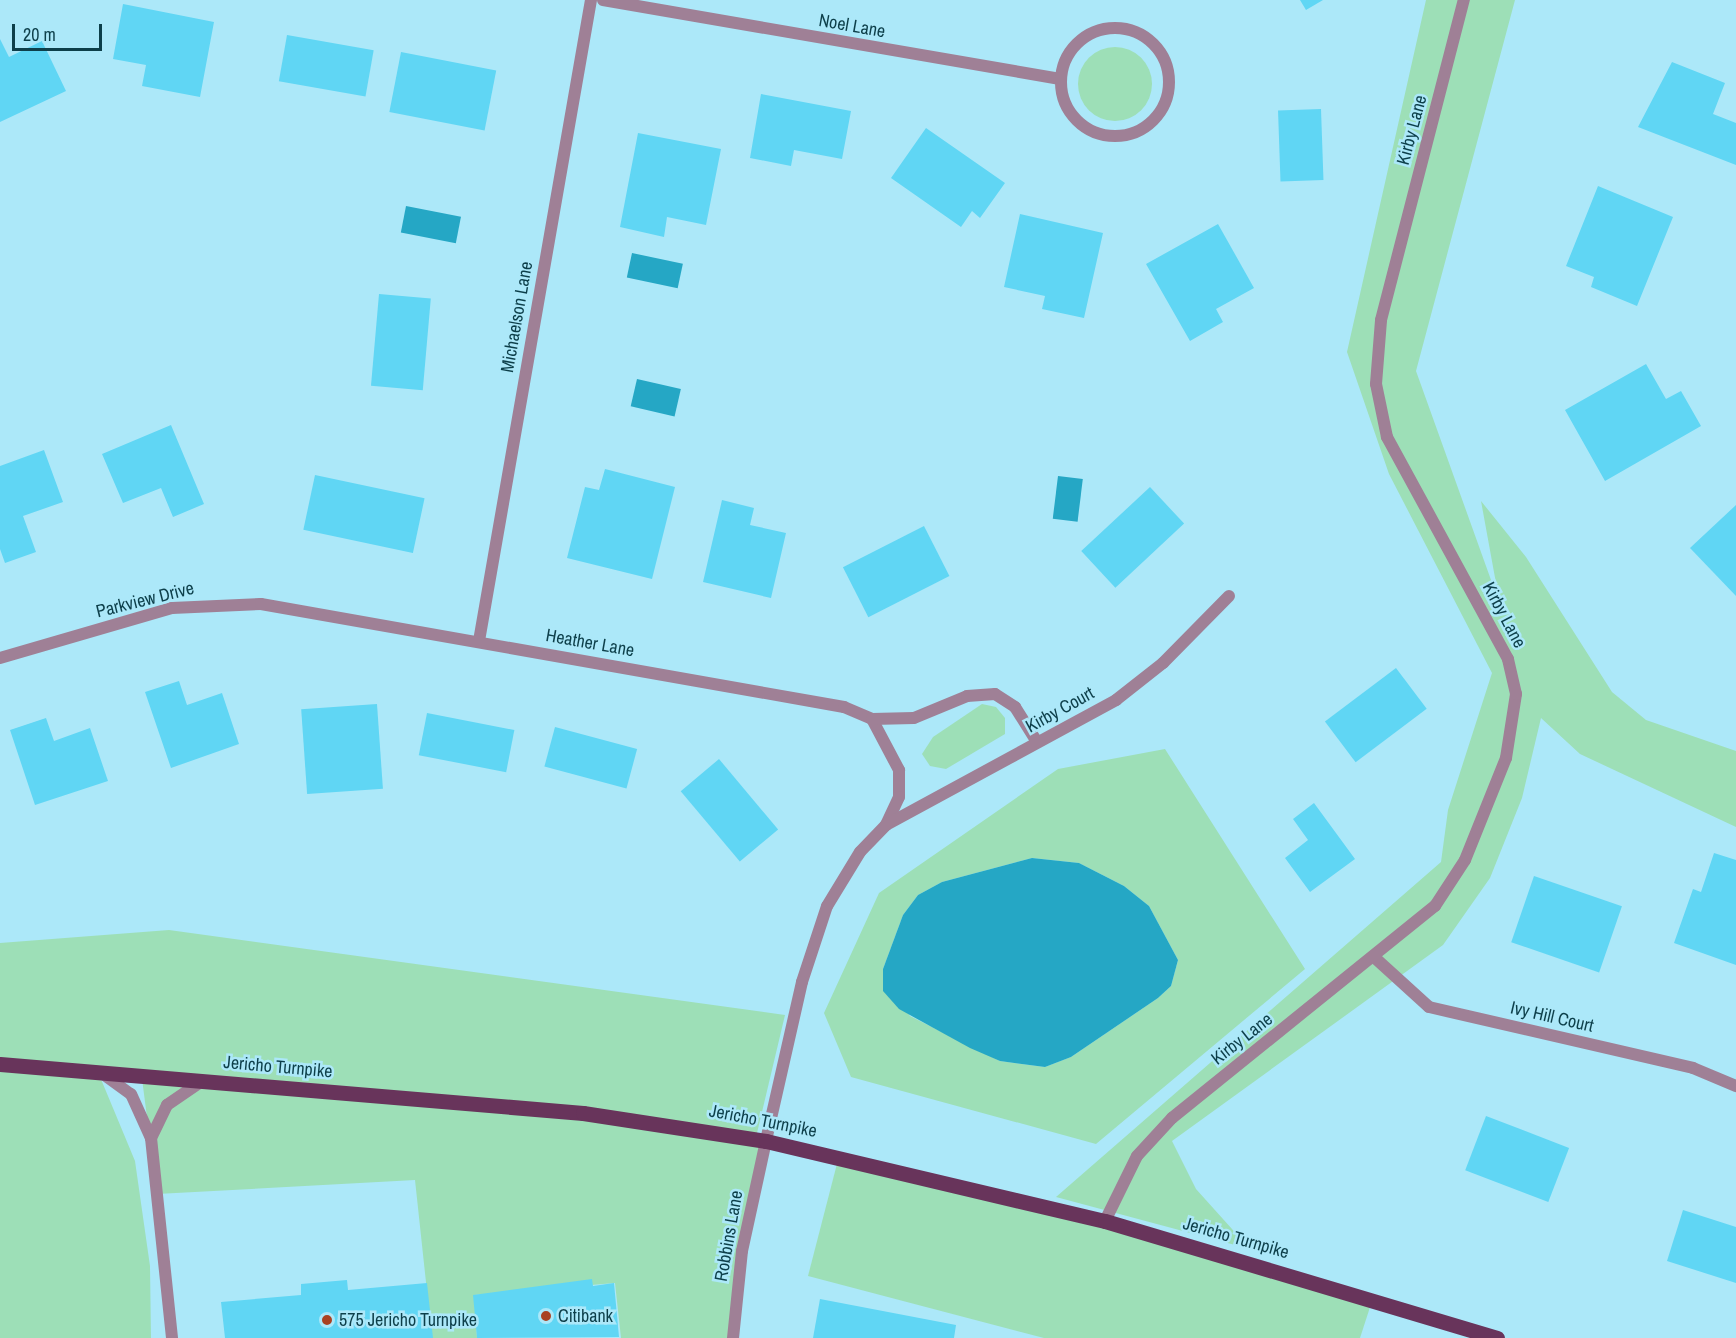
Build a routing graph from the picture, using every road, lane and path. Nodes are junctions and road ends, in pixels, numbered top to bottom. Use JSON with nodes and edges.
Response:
{"nodes":[{"id":1,"x":591,"y":0,"type":"edge"},
{"id":2,"x":603,"y":0,"type":"edge"},
{"id":3,"x":1464,"y":0,"type":"edge"},
{"id":4,"x":1060,"y":79,"type":"junction"},
{"id":5,"x":1229,"y":596,"type":"dead end"},
{"id":6,"x":301,"y":610,"type":"joint"},
{"id":7,"x":479,"y":641,"type":"junction"},
{"id":8,"x":0,"y":658,"type":"edge"},
{"id":9,"x":872,"y":719,"type":"junction"},
{"id":10,"x":1038,"y":742,"type":"junction"},
{"id":11,"x":886,"y":825,"type":"junction"},
{"id":12,"x":1374,"y":957,"type":"junction"},
{"id":13,"x":0,"y":1064,"type":"edge"},
{"id":14,"x":98,"y":1071,"type":"junction"},
{"id":15,"x":203,"y":1080,"type":"junction"},
{"id":16,"x":1736,"y":1086,"type":"edge"},
{"id":17,"x":151,"y":1138,"type":"junction"},
{"id":18,"x":766,"y":1141,"type":"junction"},
{"id":19,"x":1105,"y":1221,"type":"junction"},
{"id":20,"x":172,"y":1338,"type":"edge"},
{"id":21,"x":733,"y":1338,"type":"edge"},
{"id":22,"x":1497,"y":1338,"type":"edge"}],
"edges":[{"from":1,"to":7,"type":"street","name":"Michaelson Lane"},
{"from":2,"to":4,"type":"street","name":"Noel Lane"},
{"from":3,"to":12,"type":"street","name":"Kirby Lane"},
{"from":4,"to":4,"type":"street"},
{"from":5,"to":10,"type":"street","name":"Kirby Court"},
{"from":6,"to":7,"type":"street","name":"Heather Lane"},
{"from":6,"to":8,"type":"street","name":"Parkview Drive"},
{"from":7,"to":9,"type":"street","name":"Heather Lane"},
{"from":9,"to":10,"type":"street","name":"Heather Lane"},
{"from":9,"to":11,"type":"street"},
{"from":10,"to":11,"type":"street","name":"Kirby Court"},
{"from":11,"to":18,"type":"street"},
{"from":12,"to":16,"type":"street","name":"Ivy Hill Court"},
{"from":12,"to":19,"type":"street","name":"Kirby Lane"},
{"from":13,"to":14,"type":"main road","name":"Jericho Turnpike"},
{"from":14,"to":15,"type":"main road","name":"Jericho Turnpike"},
{"from":14,"to":17,"type":"street"},
{"from":15,"to":17,"type":"street"},
{"from":15,"to":18,"type":"main road","name":"Jericho Turnpike"},
{"from":17,"to":20,"type":"street"},
{"from":18,"to":19,"type":"main road","name":"Jericho Turnpike"},
{"from":18,"to":21,"type":"street","name":"Robbins Lane"},
{"from":19,"to":22,"type":"main road","name":"Jericho Turnpike"}]}
